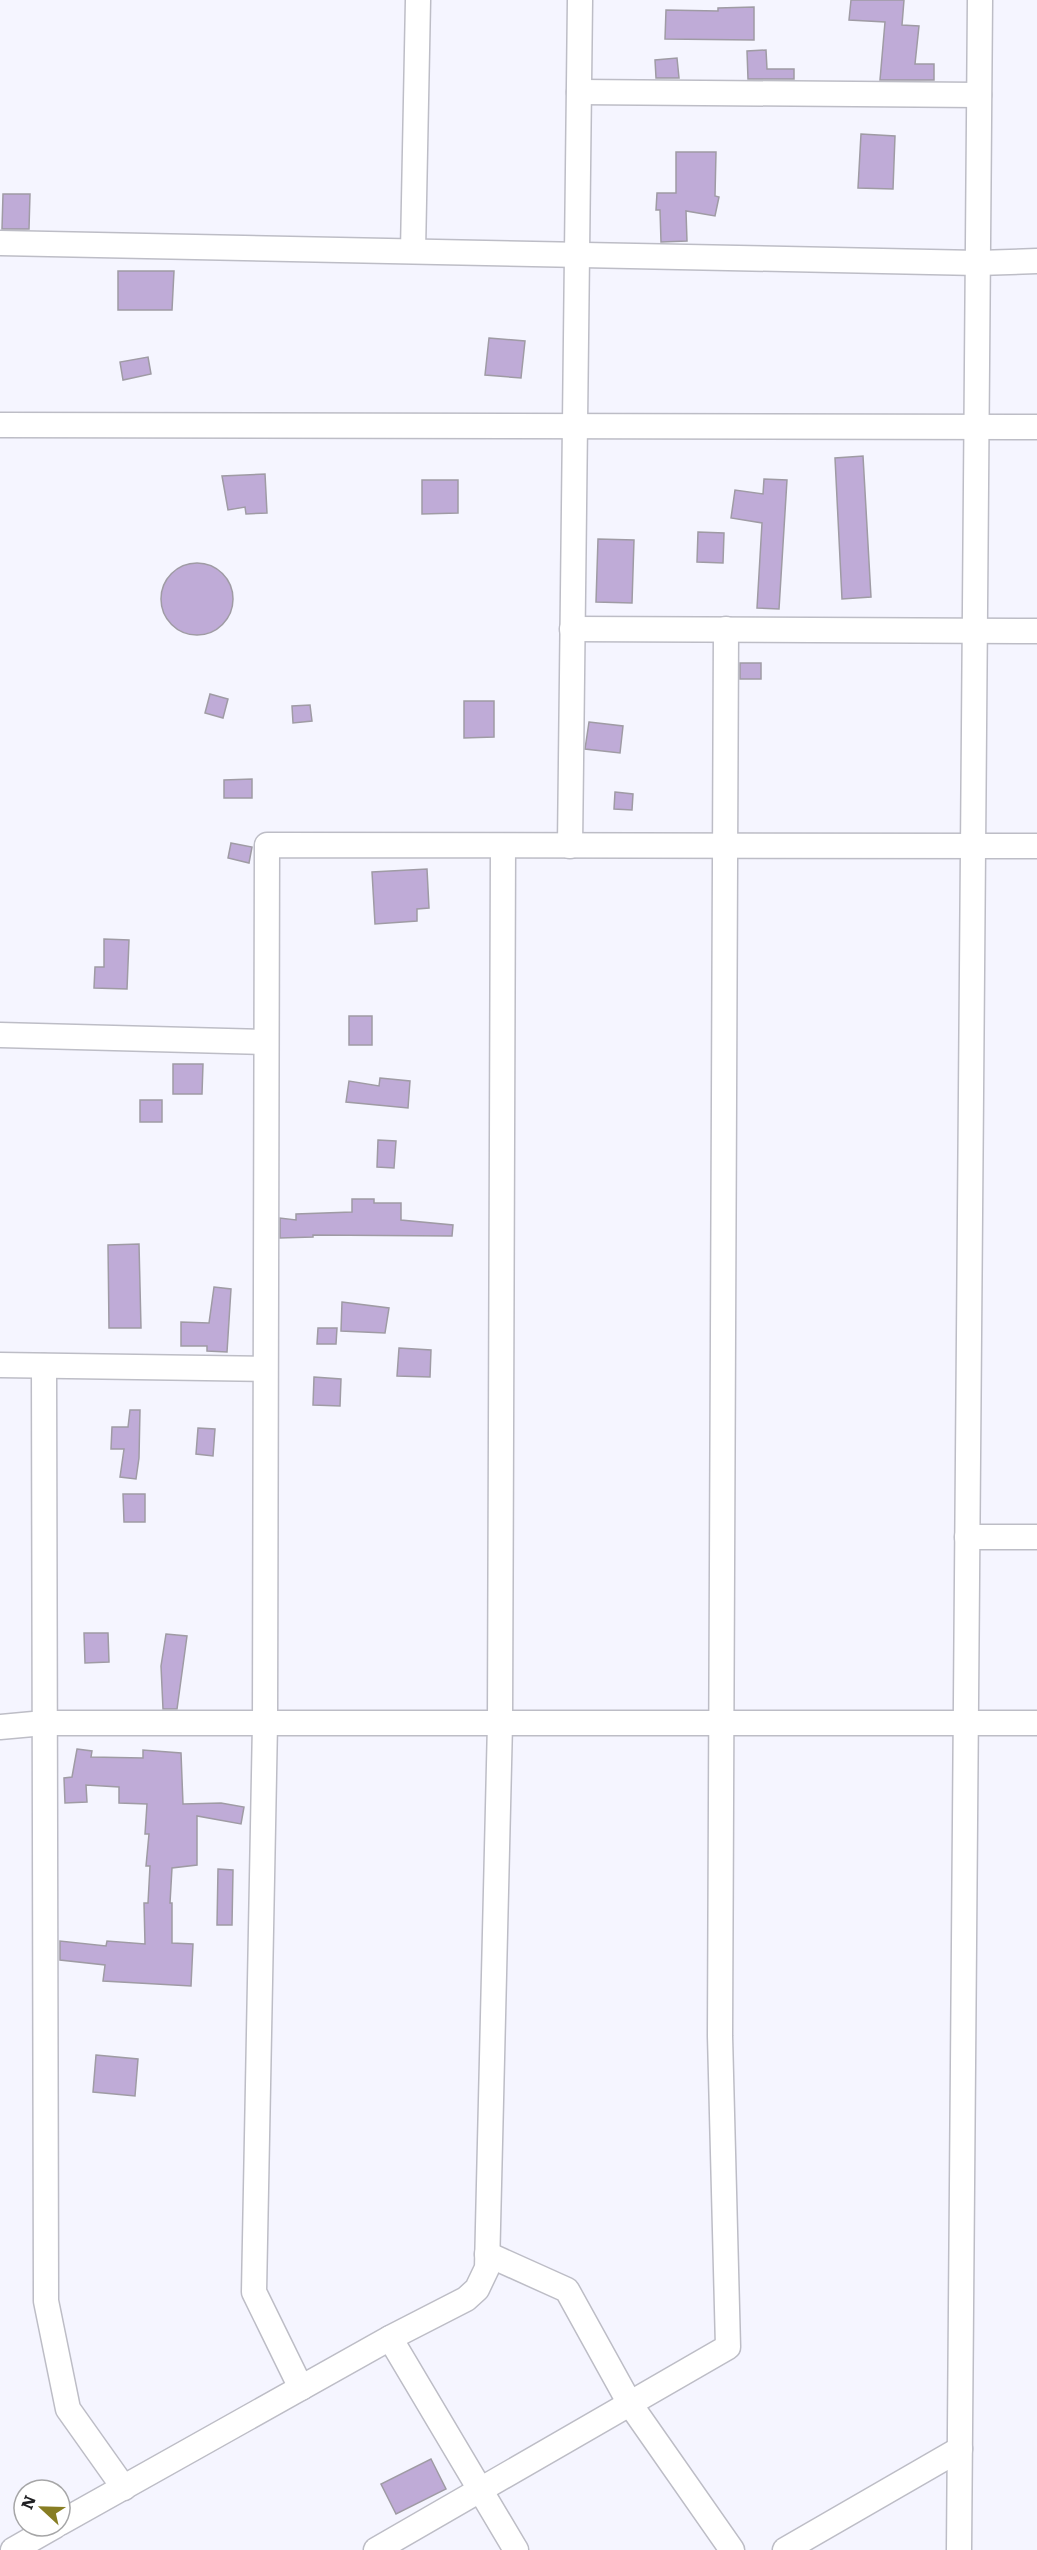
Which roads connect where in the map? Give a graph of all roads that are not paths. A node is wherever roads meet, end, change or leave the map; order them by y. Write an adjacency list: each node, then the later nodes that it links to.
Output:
1 (418, 0): 7 (street)
2 (580, 0): 4 (street)
3 (980, 0): 5 (street)
4 (579, 92): 5 (street); 8 (street)
5 (979, 95): 10 (street)
6 (0, 243): 7 (street)
7 (413, 251): 8 (street)
8 (577, 255): 10 (street); 12 (street)
9 (1037, 261): 10 (street)
10 (978, 263): 13 (street)
11 (0, 425): 12 (street)
12 (575, 426): 13 (street); 15 (street)
13 (976, 427): 14 (street); 17 (street)
14 (1037, 427)
15 (572, 628): 16 (street); 20 (street)
16 (726, 630): 17 (street); 21 (street)
17 (975, 631): 18 (street); 22 (street)
18 (1037, 631)
19 (503, 846): 20 (street); 25 (street); 33 (street)
20 (570, 846): 21 (street)
21 (723, 846): 22 (street); 34 (street)
22 (973, 846): 23 (street); 30 (street)
23 (1037, 846)
24 (0, 1035): 25 (street)
25 (266, 1042): 28 (street)
26 (0, 1365): 27 (street)
27 (44, 1366): 28 (street); 31 (street)
28 (265, 1369): 32 (street)
29 (1037, 1537): 30 (street)
30 (968, 1538): 35 (street)
31 (44, 1723): 32 (street); 37 (street); 43 (street)
32 (265, 1723): 33 (street); 40 (street)
33 (500, 1723): 34 (street); 38 (street)
34 (721, 1723): 35 (street); 41 (street)
35 (966, 1723): 36 (street); 42 (street)
36 (1037, 1723)
37 (0, 1727)
38 (487, 2254): 39 (street); 41 (street)
39 (390, 2338): 40 (street); 44 (street)
40 (301, 2388): 43 (street)
41 (630, 2404): 44 (street); 50 (street)
42 (960, 2449): 51 (street); 52 (street)
43 (124, 2488): 45 (street)
44 (480, 2490): 48 (street); 49 (street)
45 (72, 2516)
46 (34, 2538): 47 (street)
47 (13, 2550)
48 (376, 2550)
49 (516, 2550)
50 (732, 2550)
51 (785, 2550)
52 (959, 2550)

